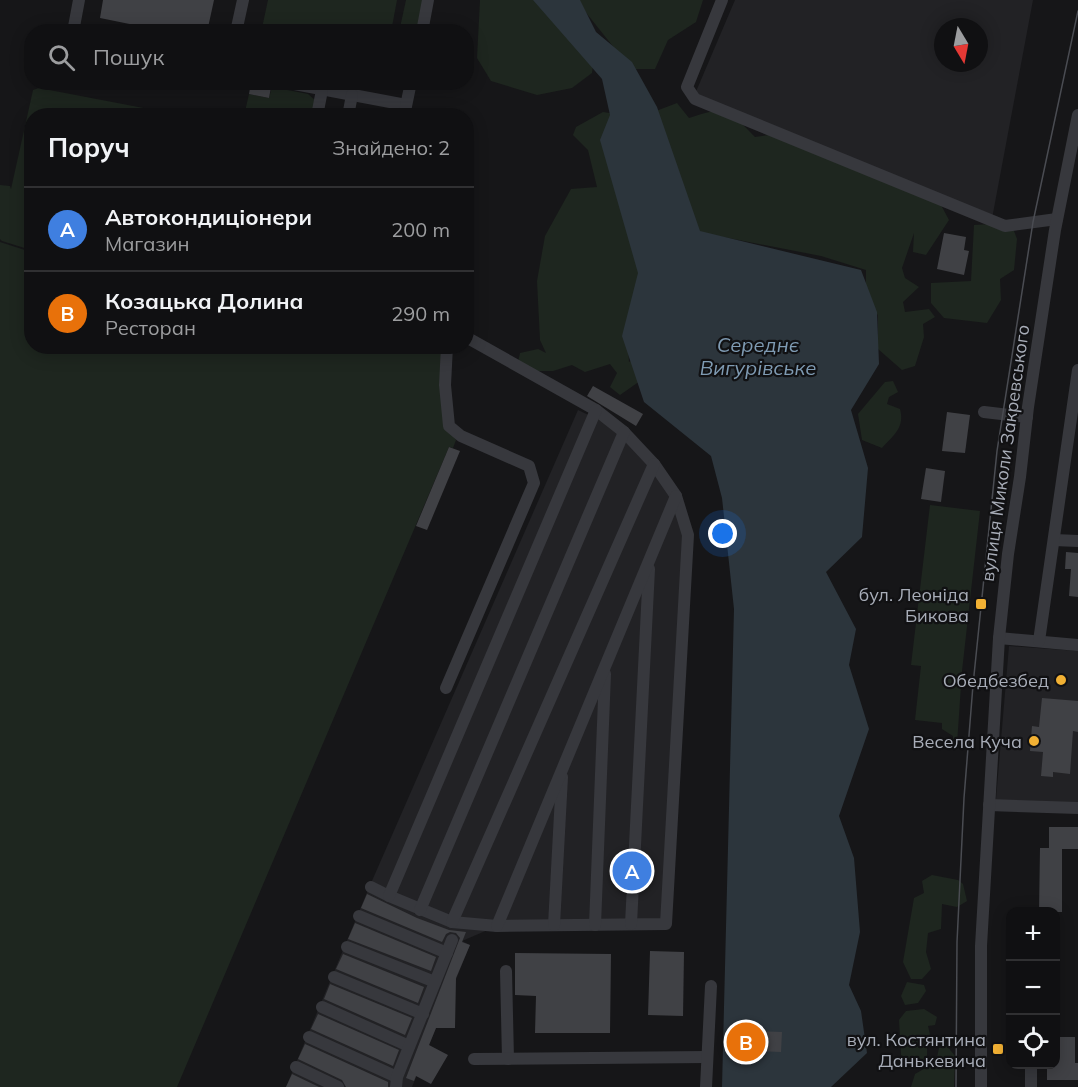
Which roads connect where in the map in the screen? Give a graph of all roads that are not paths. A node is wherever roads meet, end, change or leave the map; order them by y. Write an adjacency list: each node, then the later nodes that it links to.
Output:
1 (79, 0): 5 (street)
2 (243, 0): 6 (street)
3 (428, 0): 7 (street)
4 (722, 0): 16 (street)
5 (74, 24)
6 (238, 24)
7 (424, 24)
8 (322, 90): 10 (street); 11 (street)
9 (409, 90): 14 (street)
10 (352, 95): 12 (street); 13 (street)
11 (319, 108)
12 (350, 108)
13 (398, 108)
14 (405, 108)
15 (1078, 118): 16 (street, вулиця Миколи Закревського)
16 (1057, 219): 22 (street, вулиця Миколи Закревського)
17 (474, 342): 20 (street)
18 (447, 354): 33 (street)
19 (1078, 370): 26 (street)
20 (596, 410): 23 (street); 38 (street)
21 (984, 412): 22 (street)
22 (1027, 417): 29 (street, вулиця Миколи Закревського)
23 (624, 432): 24 (street); 39 (street)
24 (654, 464): 25 (street); 41 (street)
25 (676, 496): 28 (street); 42 (street)
26 (1054, 540): 27 (street); 30 (street)
27 (1078, 541)
28 (650, 558): 32 (street); 42 (street)
29 (999, 638): 30 (street); 35 (street, вулиця Миколи Закревського)
30 (1040, 641): 31 (street)
31 (1078, 645)
32 (606, 664): 34 (street); 44 (street)
33 (446, 688)
34 (563, 767): 43 (street); 45 (street)
35 (989, 805): 36 (street); 65 (street, вулиця Миколи Закревського)
36 (1078, 808)
37 (371, 887): 38 (street)
38 (388, 896): 39 (street)
39 (420, 910): 41 (street)
40 (359, 916): 48 (street)
41 (452, 922): 45 (street)
42 (631, 924): 44 (street)
43 (554, 925): 44 (street); 45 (street)
44 (595, 925)
45 (497, 926)
46 (452, 940): 48 (street)
47 (347, 947): 51 (street)
48 (447, 953): 51 (street)
49 (506, 971): 59 (street)
50 (334, 977): 54 (street)
51 (435, 982): 54 (street)
52 (711, 986): 57 (street)
53 (322, 1007): 56 (street)
54 (423, 1014): 56 (street)
55 (309, 1038): 62 (street)
56 (410, 1046): 62 (street)
57 (707, 1057): 59 (street); 64 (street)
58 (474, 1059): 59 (street)
59 (508, 1059)
60 (296, 1067): 63 (street)
61 (1031, 1069): 66 (street)
62 (396, 1082)
63 (338, 1087)
64 (706, 1087)
65 (981, 1087)
66 (1031, 1087)

